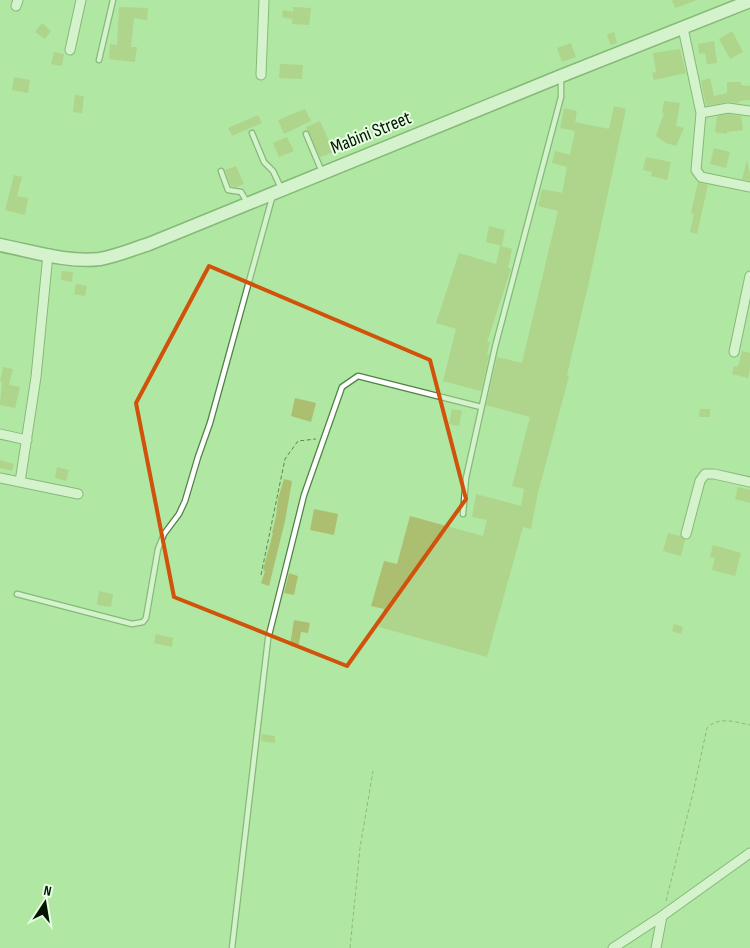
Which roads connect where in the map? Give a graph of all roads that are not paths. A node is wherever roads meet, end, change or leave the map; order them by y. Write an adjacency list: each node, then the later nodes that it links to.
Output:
1 (81, 0): 6 (street)
2 (113, 0): 7 (lane)
3 (264, 0): 8 (street)
4 (750, 1): 5 (main road, Mabini Street)
5 (683, 28): 9 (main road, Mabini Street); 11 (street)
6 (70, 50)
7 (99, 60)
8 (261, 75)
9 (561, 76): 15 (main road, Mabini Street); 23 (lane)
10 (750, 111): 11 (street)
11 (701, 113): 16 (street)
12 (252, 133): 17 (lane)
13 (306, 134): 15 (lane)
14 (221, 171): 18 (lane)
15 (323, 173): 17 (main road, Mabini Street)
16 (750, 187)
17 (277, 191): 18 (main road, Mabini Street); 32 (lane)
18 (248, 203): 20 (main road, Mabini Street)
19 (0, 245): 20 (main road, Mabini Street)
20 (48, 254): 25 (street)
21 (750, 276): 22 (street)
22 (734, 352)
23 (481, 407): 30 (lane); 35 (lane)
24 (0, 434): 25 (street)
25 (27, 440): 27 (street)
26 (0, 478): 27 (street)
27 (20, 482): 29 (street)
28 (750, 482): 31 (street)
29 (78, 494)
30 (463, 514)
31 (686, 534)
32 (17, 594)
33 (750, 853): 34 (street)
34 (662, 916): 36 (street); 37 (street)
35 (232, 948)
36 (613, 948)
37 (656, 948)

